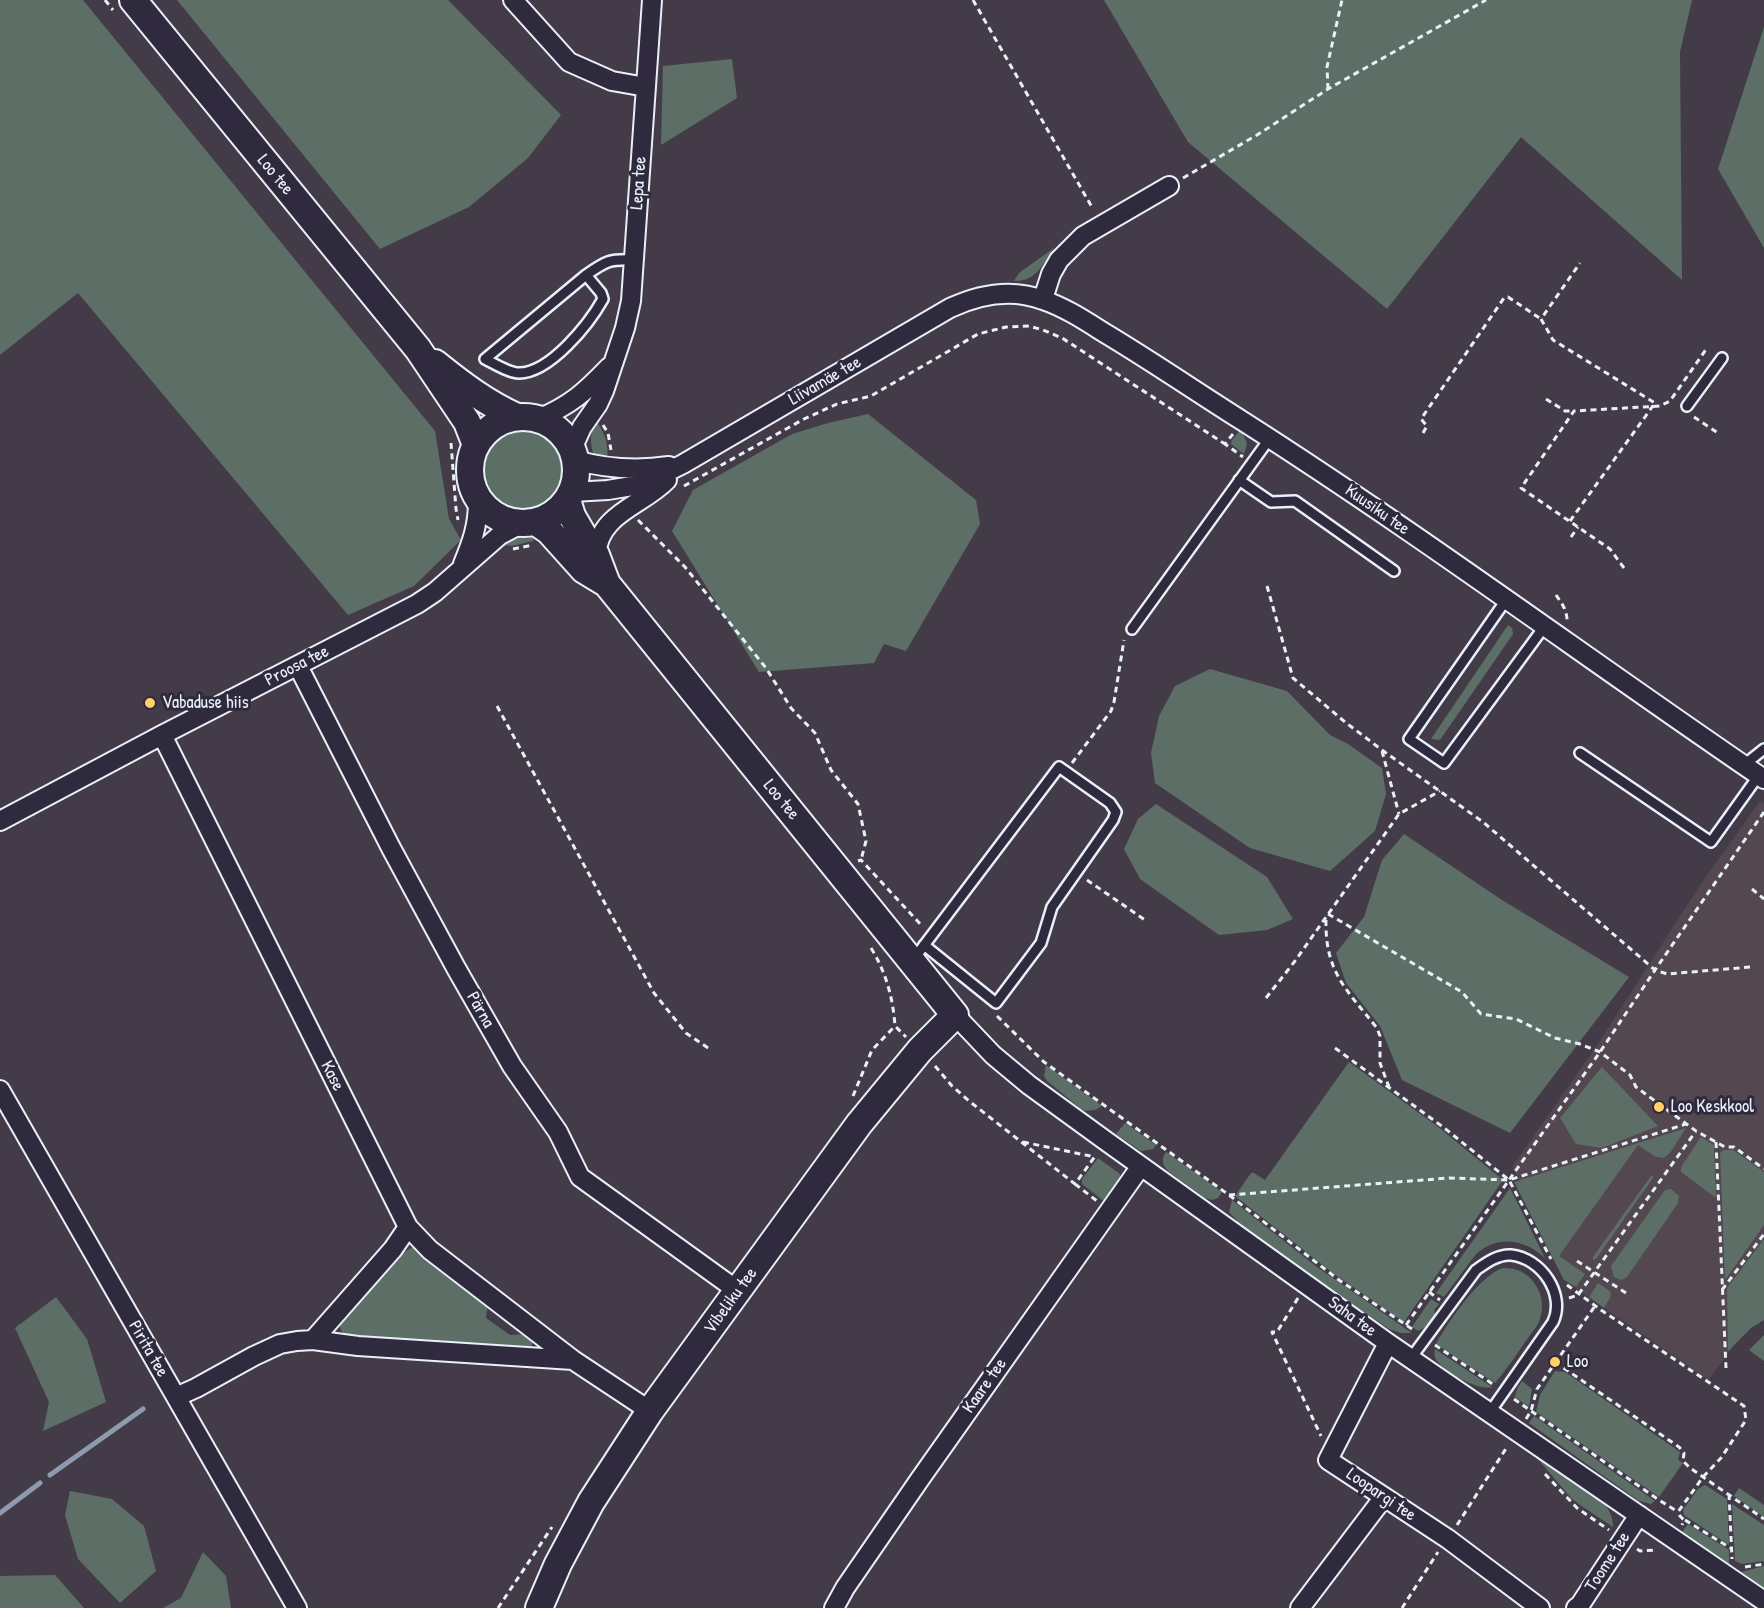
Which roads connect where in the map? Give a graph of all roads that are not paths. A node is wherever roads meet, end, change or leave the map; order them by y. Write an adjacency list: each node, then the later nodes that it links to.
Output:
1 (513, 0): 4 (street)
2 (652, 0): 4 (street, Lepa tee)
3 (126, 9): 10 (street, Loo tee)
4 (646, 87): 6 (street, Lepa tee)
5 (1169, 186): 8 (street)
6 (634, 261): 7 (lane); 12 (street, Lepa tee)
7 (586, 276): 7 (lane)
8 (1043, 299): 9 (street, Kuusiku tee); 15 (street, Kuusiku tee)
9 (968, 300): 18 (street, Liivamäe tee)
10 (418, 349): 14 (street, Loo tee); 16 (street, Loo tee)
11 (1722, 358): 13 (lane)
12 (613, 363): 14 (street, Lepa tee); 17 (street, Lepa tee)
13 (1687, 406)
14 (528, 418): 16 (street); 17 (street)
15 (1270, 438): 19 (lane); 27 (street, Kuusiku tee)
16 (463, 443): 21 (street)
17 (573, 454): 18 (street, Liivamäe tee); 20 (street)
18 (683, 464): 20 (street, Liivamäe tee); 23 (street)
19 (1239, 480): 25 (lane); 29 (lane)
20 (569, 496): 22 (street); 23 (street, Loo tee)
21 (478, 501): 22 (street); 24 (street, Proosa tee)
22 (532, 530): 24 (street, Proosa tee); 26 (street, Loo tee)
23 (596, 555): 26 (street, Loo tee)
24 (461, 569): 30 (street, Proosa tee)
25 (1394, 571)
26 (607, 584): 36 (street, Loo tee)
27 (1506, 600): 28 (street, Kuusiku tee); 28 (lane)
28 (1544, 627): 34 (street, Kuusiku tee)
29 (1132, 629)
30 (298, 666): 31 (street, Proosa tee); 41 (street, Pärna)
31 (162, 735): 35 (street, Proosa tee); 40 (street, Kase)
32 (1764, 749): 34 (lane)
33 (1580, 753): 34 (lane)
34 (1756, 773)
35 (0, 822)
36 (918, 954): 36 (lane); 37 (street, Loo tee)
37 (955, 1015): 39 (street, Saha tee); 41 (street, Vibeliku tee)
38 (0, 1090): 46 (street, Pirita tee)
39 (1141, 1166): 43 (street, Saha tee); 54 (street, Kaare tee)
40 (408, 1227): 42 (street); 45 (street, Kase)
41 (738, 1291): 47 (street, Vibeliku tee)
42 (313, 1340): 45 (street, Kase); 46 (street, Kase)
43 (1388, 1342): 44 (street, Saha tee); 49 (street, Loopargi tee)
44 (1411, 1358): 48 (street, Saha tee); 48 (lane)
45 (573, 1360): 47 (street, Kase)
46 (176, 1397): 52 (street, Pirita tee)
47 (650, 1411): 53 (street, Vibeliku tee)
48 (1490, 1412): 50 (street, Saha tee)
49 (1384, 1497): 55 (street); 56 (street, Loopargi tee)
50 (1639, 1515): 51 (street, Saha tee); 57 (street, Toome tee)
51 (1764, 1601)
52 (297, 1608)
53 (539, 1608)
54 (834, 1608)
55 (1300, 1608)
56 (1540, 1608)
57 (1576, 1608)

